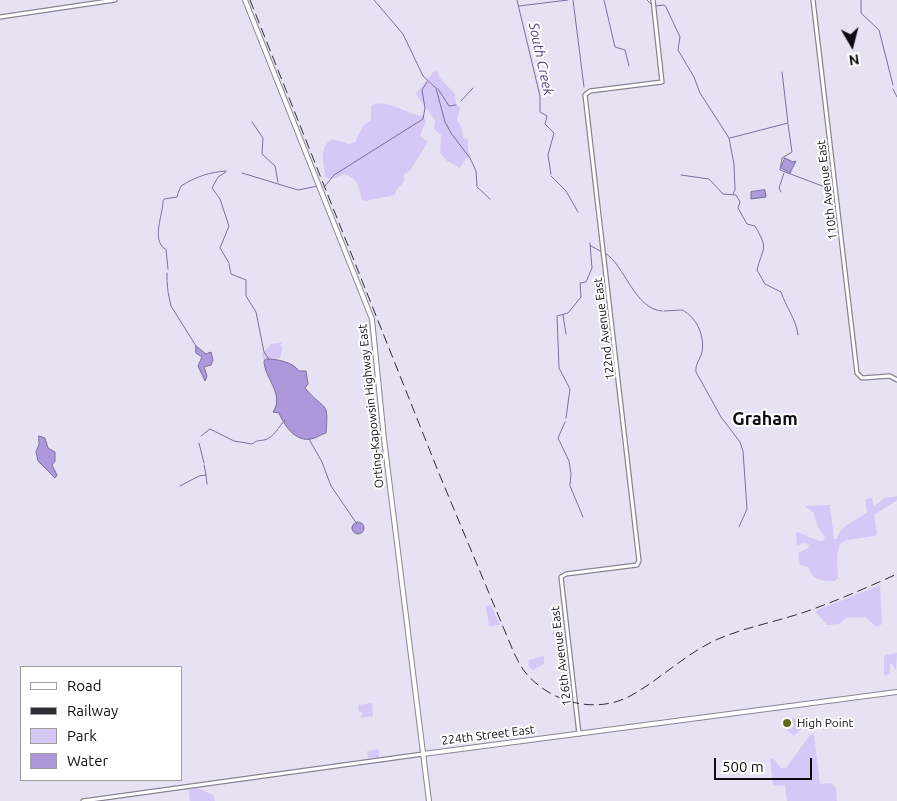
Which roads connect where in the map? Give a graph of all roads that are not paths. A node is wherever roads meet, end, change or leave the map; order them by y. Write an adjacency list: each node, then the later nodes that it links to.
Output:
1 (115, 0): 5 (street)
2 (245, 0): 10 (main road, Orting-Kapowsin Highway East)
3 (653, 0): 7 (street, 122nd Avenue East)
4 (813, 0): 6 (street, 110th Avenue East)
5 (0, 17)
6 (896, 379)
7 (561, 577): 9 (street, 126th Avenue East)
8 (897, 692): 9 (main road, 224th Street East)
9 (579, 734): 10 (main road, 224th Street East)
10 (422, 754): 11 (street, 224th Street East); 12 (main road, Orting-Kapowsin Highway East)
11 (83, 801)
12 (429, 801)

